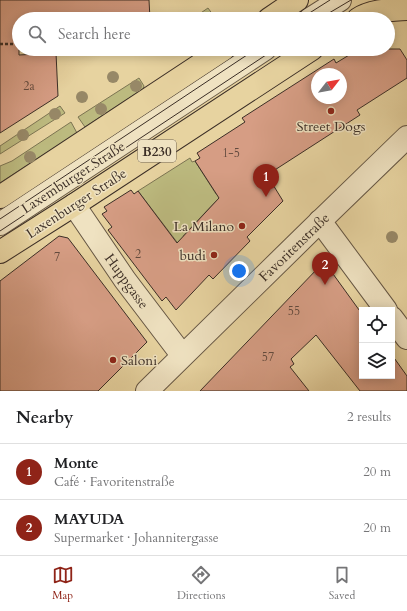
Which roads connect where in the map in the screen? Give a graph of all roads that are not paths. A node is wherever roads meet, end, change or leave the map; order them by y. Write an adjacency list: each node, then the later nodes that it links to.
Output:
1 (340, 0): 5 (street)
2 (290, 2): 4 (main road)
3 (407, 9): 6 (main road)
4 (278, 12)
5 (321, 12)
6 (378, 12)
7 (213, 56): 11 (main road)
8 (254, 56): 14 (street, Laxemburger Straße)
9 (301, 56): 12 (main road, Laxenburger Straße / B230)
10 (407, 137): 13 (street, Favoritenstraße)
11 (0, 197)
12 (74, 205): 15 (main road, Laxenburger Straße / B230); 19 (street, Huppgasse)
13 (320, 221): 16 (street); 19 (street, Favoritenstraße)
14 (0, 224)
15 (0, 252)
16 (384, 307)
17 (395, 322): 18 (street)
18 (407, 338)
19 (182, 355): 20 (street, Favoritenstraße)
20 (147, 391)

